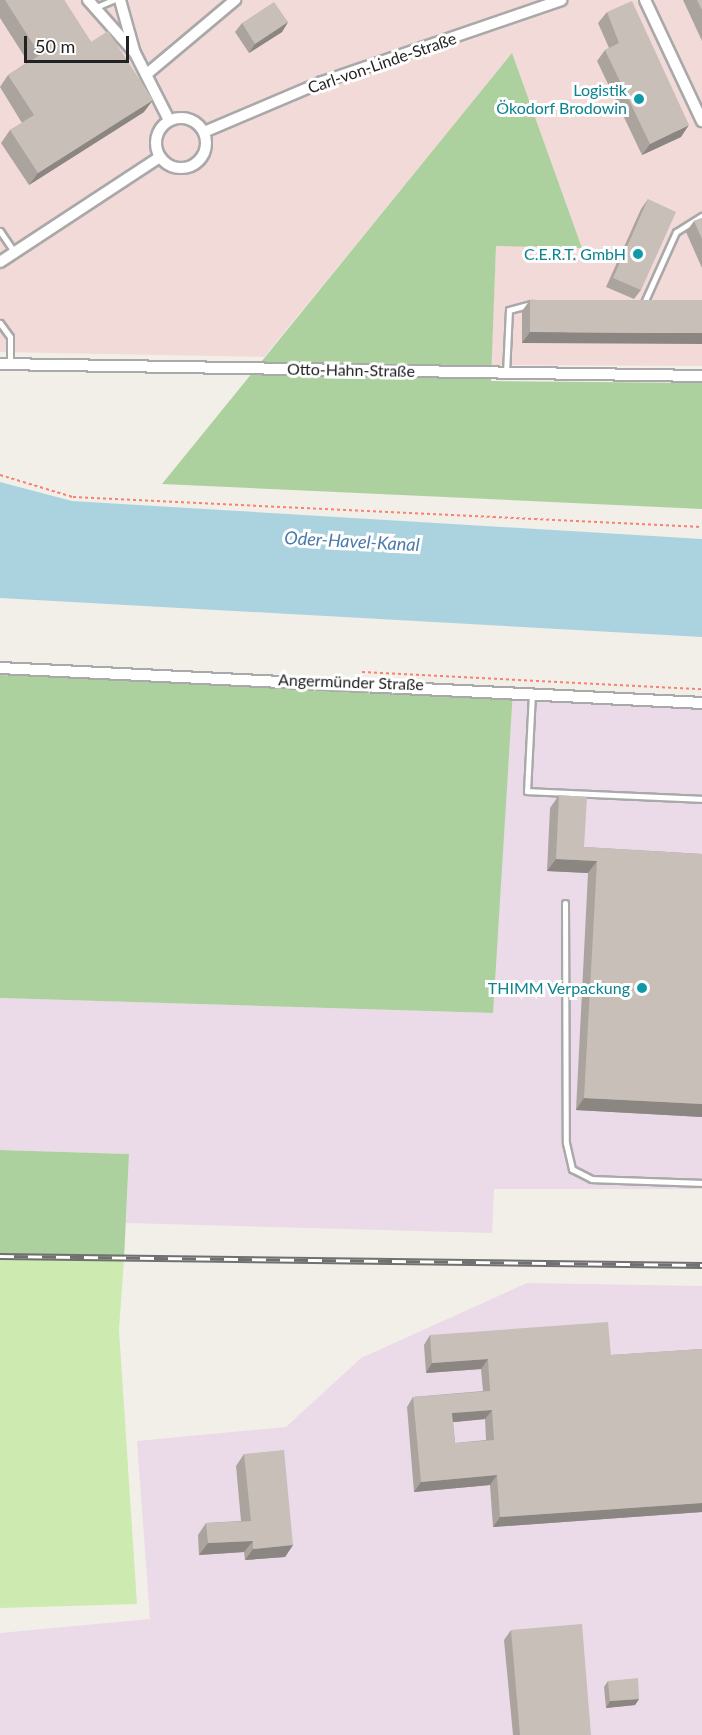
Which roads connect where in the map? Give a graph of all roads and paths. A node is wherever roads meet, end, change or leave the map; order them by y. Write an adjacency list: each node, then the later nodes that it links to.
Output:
1 (113, 0): 6 (lane)
2 (120, 0): 7 (street)
3 (235, 0): 8 (street)
4 (561, 0): 11 (street, Carl-von-Linde-Straße)
5 (645, 0): 10 (street)
6 (90, 4): 7 (street)
7 (135, 53): 8 (street)
8 (148, 73): 9 (street)
9 (169, 120): 11 (street); 12 (street)
10 (702, 121)
11 (204, 132): 12 (street)
12 (160, 157): 15 (street)
13 (702, 216): 18 (lane)
14 (0, 231): 15 (lane)
15 (14, 252): 16 (street)
16 (0, 262)
17 (539, 304): 21 (lane)
18 (632, 305)
19 (0, 323): 20 (lane)
20 (5, 364): 21 (street, Otto-Hahn-Straße)
21 (506, 373): 22 (street, Otto-Hahn-Straße)
22 (702, 376)
23 (0, 475): 24 (path)
24 (702, 527)
25 (0, 668): 26 (street, Angermünder Straße)
26 (532, 692): 27 (street, Angermünder Straße); 28 (lane)
27 (702, 702)
28 (702, 799)
29 (565, 903): 30 (lane)
30 (702, 1183)

